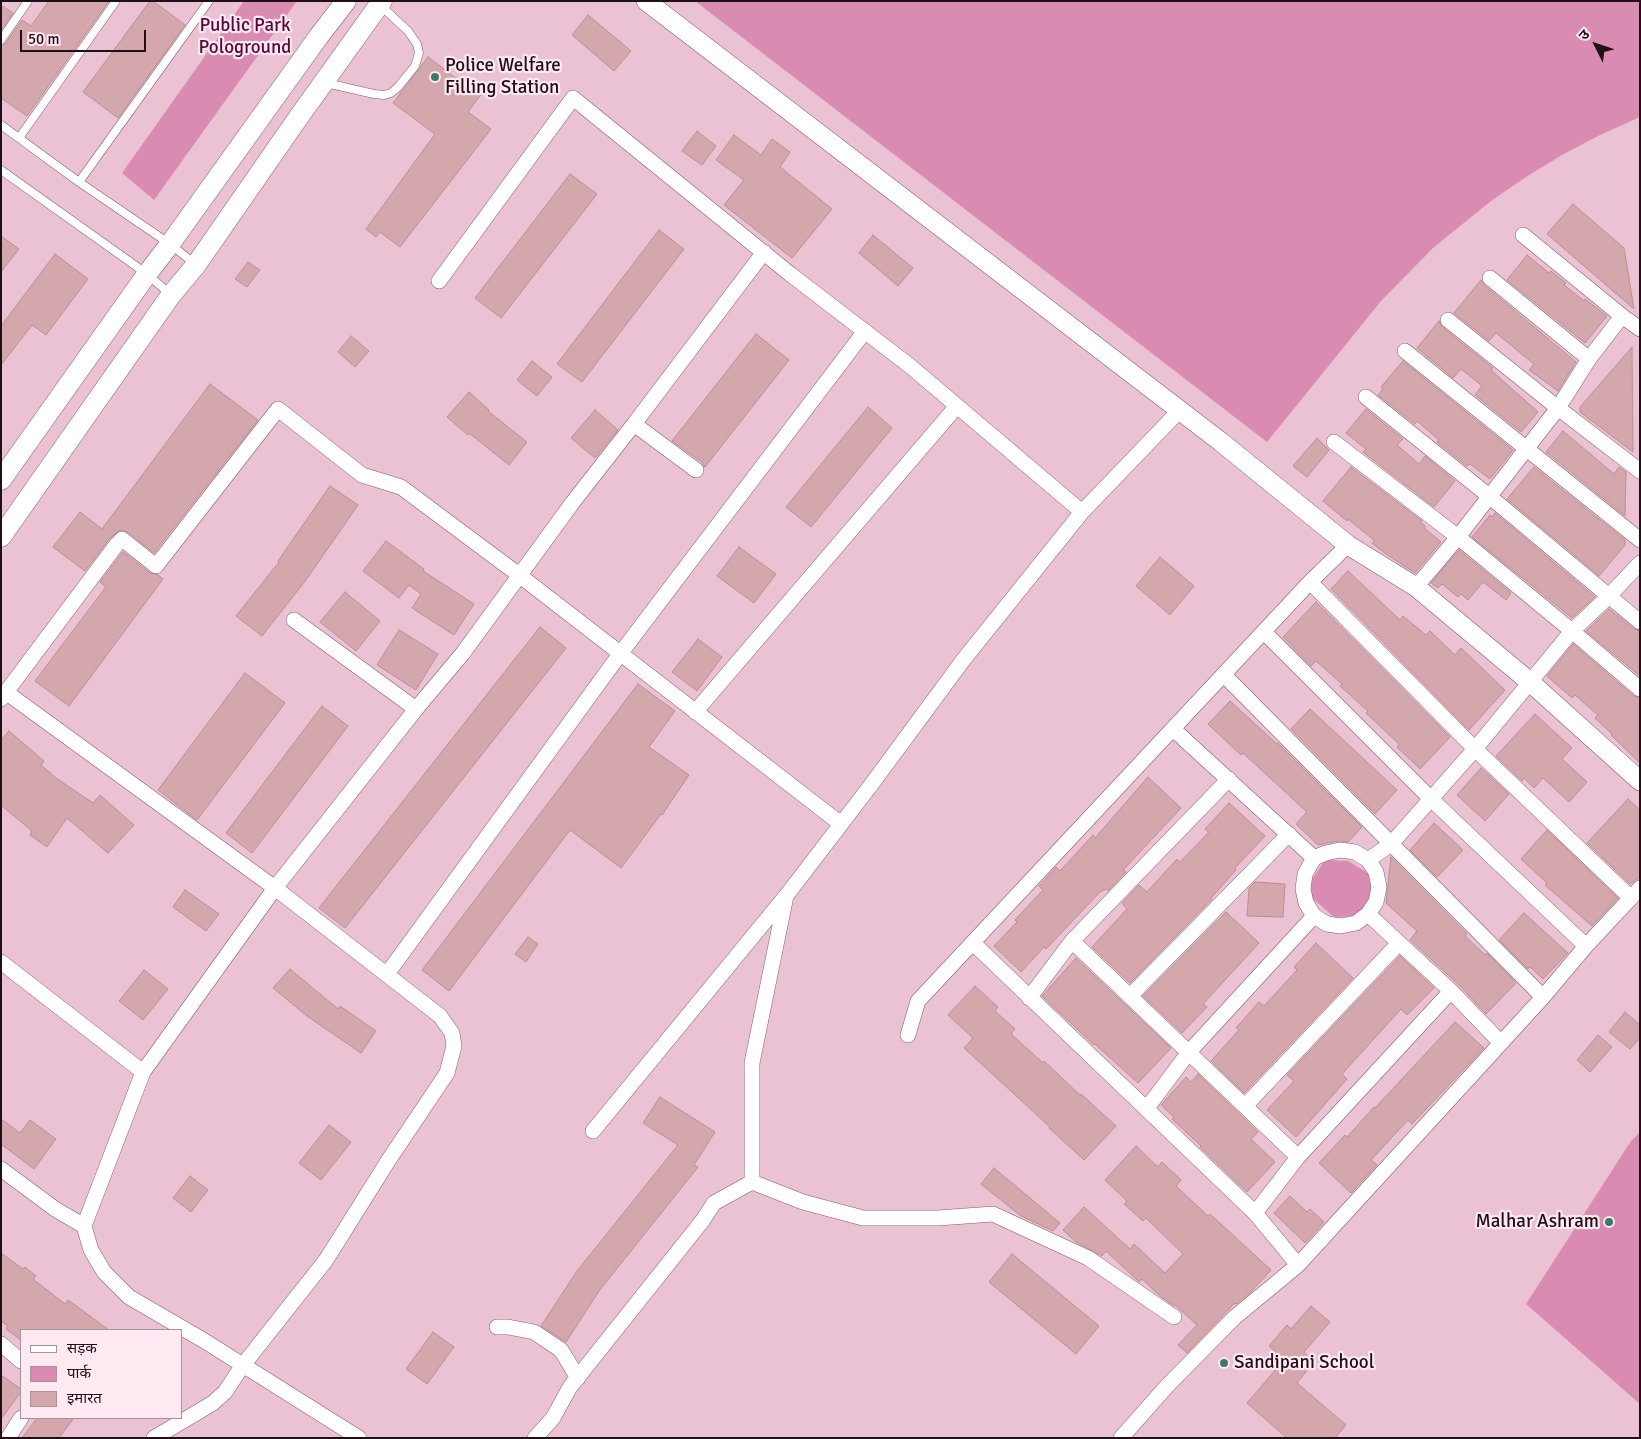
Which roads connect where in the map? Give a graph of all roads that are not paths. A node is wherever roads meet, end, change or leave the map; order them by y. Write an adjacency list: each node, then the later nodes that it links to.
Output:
1 (28, 1): 7 (lane)
2 (116, 1): 10 (lane)
3 (209, 1): 12 (lane)
4 (346, 1): 14 (main road)
5 (646, 1): 30 (street)
6 (381, 3): 8 (main road); 8 (lane)
7 (1, 40)
8 (323, 83): 16 (main road)
9 (1, 125): 10 (lane)
10 (19, 138): 12 (lane)
11 (1, 170): 17 (lane)
12 (79, 182): 14 (lane)
13 (1523, 235): 21 (street)
14 (170, 244): 16 (lane); 17 (main road)
15 (764, 252): 19 (street); 24 (street); 31 (street)
16 (196, 265): 20 (main road)
17 (147, 274): 20 (lane); 36 (main road)
18 (1490, 278): 26 (street)
19 (439, 280)
20 (170, 296): 39 (main road)
21 (1622, 316): 23 (street); 26 (street)
22 (1448, 320): 29 (street)
23 (1640, 328)
24 (865, 331): 28 (street); 52 (street)
25 (1405, 351): 33 (street)
26 (1589, 359): 29 (street)
27 (1366, 398): 37 (street)
28 (956, 406): 38 (street); 58 (street)
29 (1558, 408): 33 (street); 35 (street)
30 (1180, 410): 38 (street); 42 (street)
31 (634, 424): 34 (street); 44 (street)
32 (1334, 442): 40 (street)
33 (1526, 450): 37 (street); 41 (street)
34 (696, 470)
35 (1640, 471)
36 (1, 480)
37 (1489, 496): 40 (street); 47 (street)
38 (1082, 512): 64 (street)
39 (1, 537)
40 (1458, 537): 46 (street); 50 (street)
41 (1640, 540)
42 (1348, 545): 45 (street); 46 (street)
43 (1640, 562): 47 (street)
44 (519, 575): 52 (street); 56 (street); 57 (street)
45 (1310, 582): 51 (street); 60 (street)
46 (1416, 587): 54 (street)
47 (1608, 596): 49 (street); 50 (street)
48 (294, 620): 57 (street)
49 (1640, 622)
50 (1572, 631): 54 (street); 55 (street)
51 (1264, 632): 53 (street); 63 (street)
52 (620, 654): 58 (street); 79 (street)
53 (1224, 674): 59 (street); 66 (street)
54 (1530, 682): 60 (street); 62 (street)
55 (1640, 690)
56 (4, 696): 69 (street)
57 (416, 709): 69 (street)
58 (695, 712): 64 (street)
59 (1173, 728): 61 (street); 75 (street)
60 (1476, 749): 63 (street); 70 (street)
61 (1229, 779): 65 (street); 74 (street)
62 (1640, 781)
63 (1431, 799): 66 (street); 77 (street)
64 (841, 824): 71 (street)
65 (1289, 834): 67 (street); 81 (street)
66 (1391, 844): 68 (street); 82 (street)
67 (1314, 858): 68 (street); 73 (street)
68 (1368, 860): 72 (street)
69 (275, 888): 79 (street); 87 (street)
70 (1636, 893): 77 (street)
71 (786, 896): 90 (street); 93 (street)
72 (1368, 914): 73 (street); 76 (street)
73 (1314, 916): 86 (street)
74 (1072, 941): 81 (street); 83 (street)
75 (973, 943): 83 (street); 84 (street)
76 (1399, 943): 80 (street); 88 (street)
77 (1586, 946): 82 (street)
78 (1, 962): 87 (street)
79 (388, 974): 101 (street)
80 (1451, 991): 85 (street); 91 (street)
81 (1130, 996): 86 (street)
82 (1543, 997): 85 (street)
83 (1029, 998): 89 (street)
84 (908, 1035)
85 (1501, 1043): 96 (street)
86 (1188, 1052): 88 (street); 89 (street)
87 (143, 1072): 95 (street)
88 (1245, 1106): 91 (street)
89 (1146, 1108): 94 (street)
90 (593, 1131)
91 (1298, 1157): 94 (street)
92 (1, 1169): 95 (street)
93 (752, 1182): 97 (street); 102 (street)
94 (1255, 1213): 96 (street)
95 (84, 1226): 101 (street)
96 (1298, 1265): 108 (street)
97 (1174, 1317)
98 (497, 1327): 102 (street)
99 (1, 1344): 100 (street)
100 (20, 1360)
101 (243, 1365): 105 (street); 106 (street)
102 (578, 1378): 107 (street)
103 (20, 1419): 104 (street)
104 (8, 1438)
105 (154, 1438)
106 (359, 1438)
107 (534, 1438)
108 (1121, 1438)

